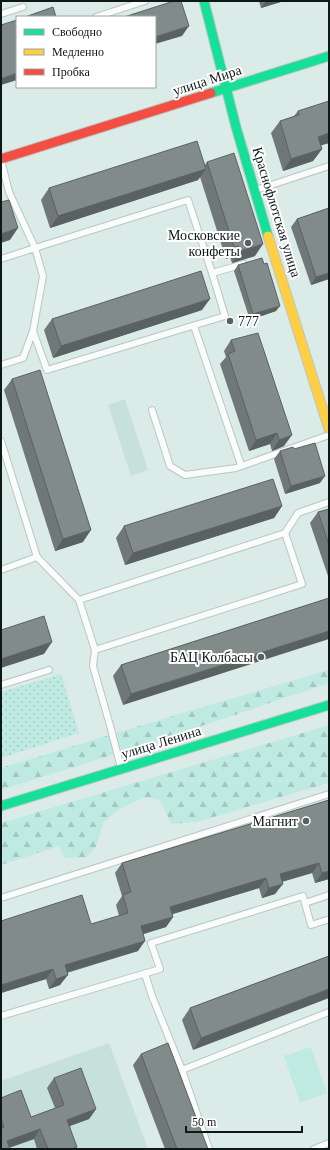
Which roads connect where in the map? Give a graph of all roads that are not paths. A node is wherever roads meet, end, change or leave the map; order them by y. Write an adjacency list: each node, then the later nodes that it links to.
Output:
1 (145, 1): 5 (lane)
2 (204, 1): 7 (main road, Краснофлотская улица)
3 (23, 7): 4 (lane)
4 (1, 14)
5 (99, 16)
6 (329, 56): 7 (main road, улица Мира)
7 (226, 88): 8 (main road, улица Мира); 10 (main road, Краснофлотская улица)
8 (1, 159): 11 (lane)
9 (329, 166): 10 (lane)
10 (255, 190): 19 (main road, Краснофлотская улица)
11 (35, 248): 12 (lane); 14 (lane); 16 (lane)
12 (1, 259)
13 (249, 263): 14 (lane)
14 (212, 273): 15 (lane)
15 (194, 326): 16 (lane); 22 (lane)
16 (33, 331): 17 (lane)
17 (1, 365)
18 (152, 410): 22 (lane)
19 (329, 430)
20 (329, 435): 22 (lane)
21 (1, 441): 25 (lane)
22 (241, 465)
23 (329, 502): 24 (lane)
24 (285, 533): 27 (lane); 28 (lane)
25 (37, 557): 26 (lane); 27 (lane)
26 (1, 570)
27 (79, 600): 28 (lane)
28 (95, 650): 32 (lane)
29 (48, 670): 30 (lane)
30 (1, 685)
31 (329, 705): 32 (main road, улица Ленина)
32 (121, 768): 34 (main road, улица Ленина)
33 (329, 794): 36 (lane)
34 (1, 806)
35 (329, 895): 37 (lane)
36 (1, 898)
37 (305, 903): 38 (lane); 40 (lane)
38 (328, 919): 39 (lane)
39 (329, 926)
40 (145, 974): 42 (lane); 43 (lane)
41 (329, 1012): 43 (lane)
42 (1, 1016)
43 (182, 1070): 45 (lane)
44 (329, 1144): 46 (lane)
45 (209, 1149)
46 (314, 1149)

